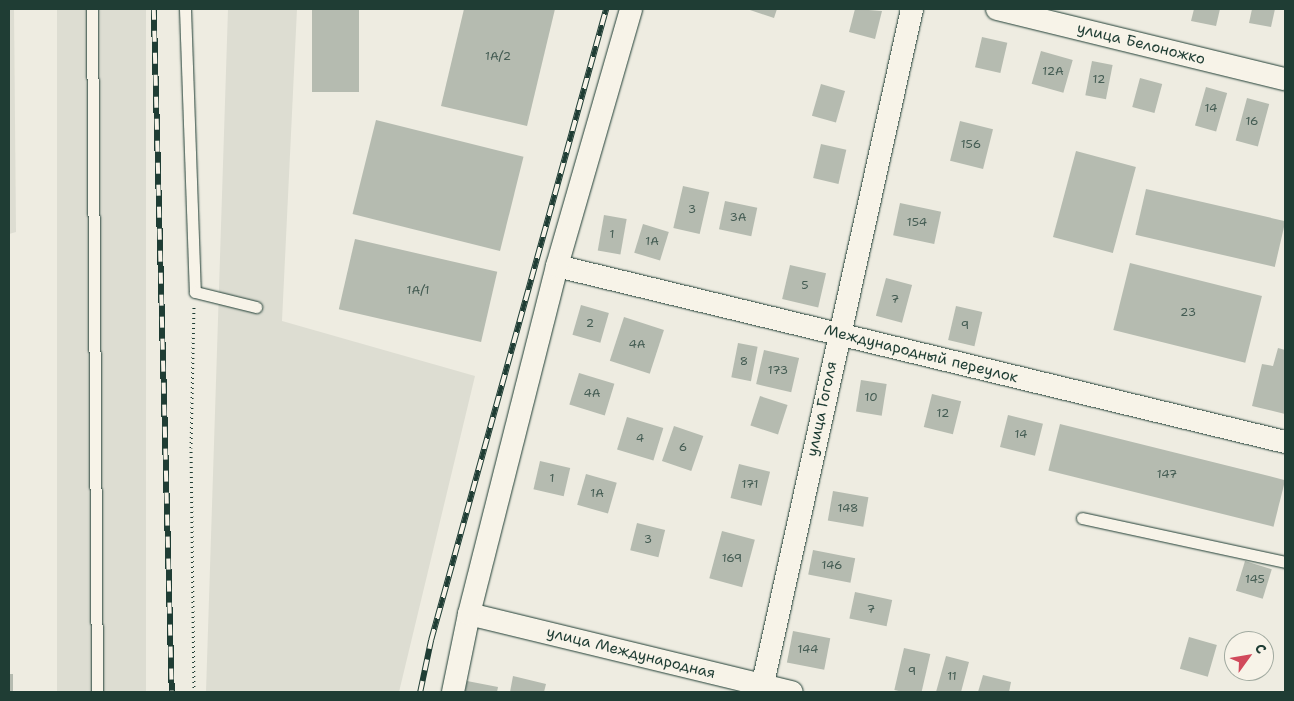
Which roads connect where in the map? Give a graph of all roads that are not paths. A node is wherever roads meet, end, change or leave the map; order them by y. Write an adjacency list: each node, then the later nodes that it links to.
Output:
1 (92, 9): 15 (lane)
2 (185, 9): 8 (lane)
3 (631, 9): 7 (street)
4 (912, 9): 9 (street, улица Гоголя)
5 (997, 9): 6 (street, улица Белоножко)
6 (1285, 79)
7 (557, 266): 9 (street, Международный переулок); 13 (street)
8 (256, 307)
9 (838, 334): 10 (street, Международный переулок); 14 (street, улица Гоголя)
10 (1285, 442)
11 (1082, 518): 12 (lane)
12 (1285, 562)
13 (469, 614): 14 (street, улица Международная); 16 (street)
14 (762, 688): 17 (street, улица Международная)
15 (97, 692)
16 (453, 692)
17 (792, 692)

